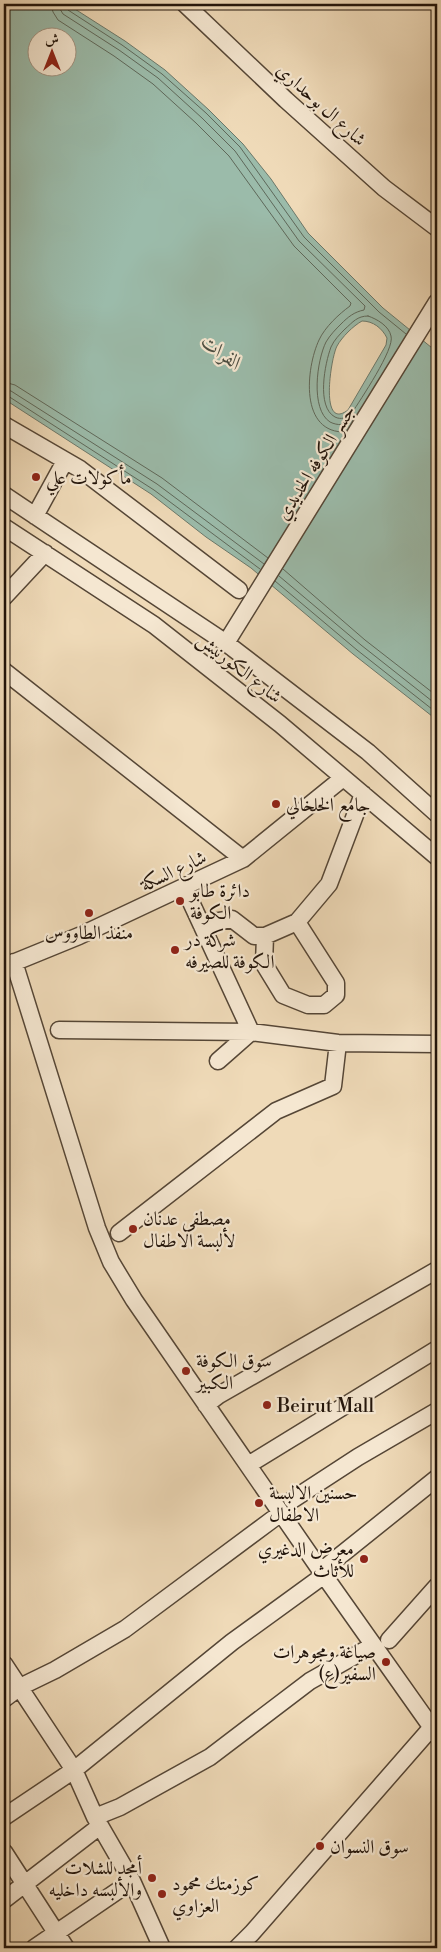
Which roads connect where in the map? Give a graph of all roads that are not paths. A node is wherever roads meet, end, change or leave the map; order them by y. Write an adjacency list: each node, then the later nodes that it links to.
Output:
1 (185, 4): 2 (street, شارع ال بوحداري)
2 (437, 228)
3 (436, 303): 12 (street, جسر الکوفه الحديدي)
4 (4, 425): 5 (street)
5 (65, 461): 7 (street); 10 (street)
6 (4, 495): 7 (street, شارع الكورنيش)
7 (35, 516): 12 (street, شارع الكورنيش)
8 (4, 528): 9 (street, شارع الكورنيش)
9 (45, 553): 11 (street); 14 (street, شارع الكورنيش)
10 (240, 590)
11 (4, 597)
12 (226, 643): 16 (street, شارع الكورنيش)
13 (4, 671): 18 (street)
14 (343, 778): 15 (street, شارع الكورنيش); 18 (street, شارع السكة)
15 (363, 794): 17 (street, شارع الكورنيش); 20 (street)
16 (437, 814)
17 (435, 853)
18 (243, 859): 19 (street, شارع السكة)
19 (184, 887): 21 (street); 23 (street, شارع السكة)
20 (297, 922): 22 (street); 22 (street)
21 (201, 924): 22 (street); 25 (street)
22 (265, 936)
23 (9, 966): 32 (street)
24 (59, 1030): 25 (street)
25 (250, 1032): 26 (street); 28 (street)
26 (338, 1043): 27 (street); 29 (street)
27 (437, 1044)
28 (218, 1061)
29 (118, 1233)
30 (437, 1270): 32 (street)
31 (437, 1349): 34 (street)
32 (206, 1405): 34 (street)
33 (437, 1411): 36 (street)
34 (248, 1465): 38 (street)
35 (437, 1478): 38 (street)
36 (292, 1500)
37 (273, 1519): 43 (street)
38 (318, 1576): 45 (street); 46 (street)
39 (437, 1586): 40 (street)
40 (389, 1640)
41 (365, 1650): 48 (street)
42 (4, 1664): 43 (street)
43 (20, 1687): 44 (street); 46 (street)
44 (4, 1699)
45 (434, 1731): 57 (street)
46 (74, 1770): 47 (street); 48 (street)
47 (4, 1817)
48 (97, 1821): 50 (street); 51 (street)
49 (4, 1852): 51 (street)
50 (132, 1881): 53 (street); 56 (street)
51 (24, 1884): 52 (street); 53 (street)
52 (4, 1900)
53 (56, 1932): 54 (street); 55 (street)
54 (34, 1948)
55 (66, 1948)
56 (162, 1948)
57 (237, 1948)

